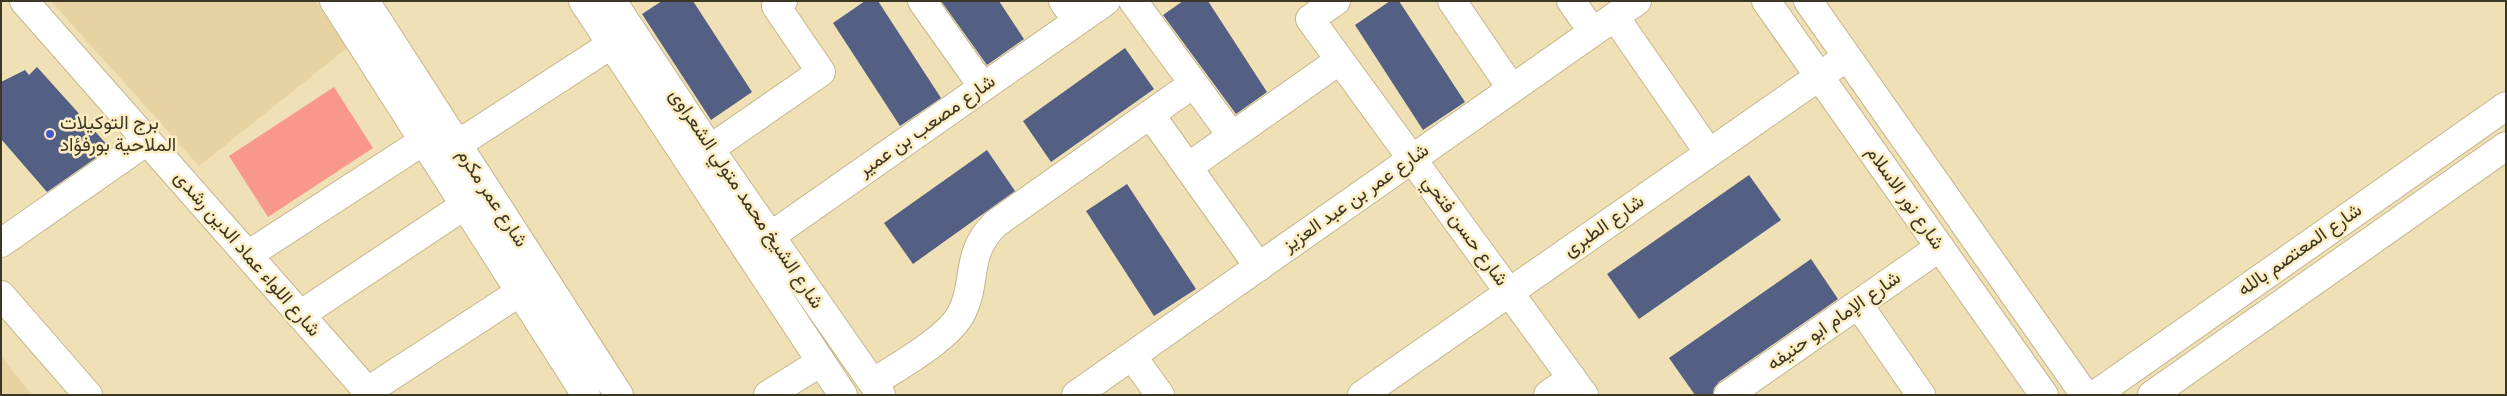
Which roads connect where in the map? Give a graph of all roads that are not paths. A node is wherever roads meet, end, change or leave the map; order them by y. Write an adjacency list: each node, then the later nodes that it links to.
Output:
1 (24, 1): 29 (street, شارع اللواء عماد الدين رشدى)
2 (334, 1): 30 (street, شارع عمر مكرم)
3 (365, 1): 28 (street, شارع عمر مكرم)
4 (583, 1): 18 (street, شارع الشيخ محمد متولي الشعراوى)
5 (612, 1): 32 (street, شارع الشيخ محمد متولي الشعراوى)
6 (783, 1): 32 (street)
7 (922, 1): 23 (street)
8 (1106, 1): 16 (street, شارع مصعب بن عمير)
9 (1133, 1): 22 (street)
10 (1336, 1): 20 (street, شارع حسن فتحي)
11 (1452, 1): 24 (street)
12 (1571, 1): 17 (street)
13 (1637, 1): 17 (street, شارع عمر بن عبد العزيز)
14 (1766, 1): 21 (street, شارع نور الاسلام)
15 (1808, 1): 19 (street, شارع نور الاسلام)
16 (1070, 11): 23 (street, شارع مصعب بن عمير)
17 (1604, 24): 24 (street, شارع عمر بن عبد العزيز); 33 (street)
18 (612, 44): 28 (street); 38 (street, شارع الشيخ محمد متولي الشعراوى)
19 (1846, 57): 21 (street, شارع الطبرى); 64 (street, شارع نور الاسلام)
20 (1340, 60): 27 (street); 34 (street, شارع حسن فتحي)
21 (1819, 76): 33 (street, شارع الطبرى); 39 (street, شارع نور الاسلام)
22 (1193, 84): 26 (street); 27 (street)
23 (983, 87): 38 (street, شارع مصعب بن عمير)
24 (1512, 88): 34 (street, شارع عمر بن عبد العزيز)
25 (2506, 106): 65 (street, شارع المعتصم بالله)
26 (1150, 114): 35 (street); 50 (street)
27 (1232, 136): 35 (street)
28 (455, 140): 30 (street); 55 (street, شارع عمر مكرم)
29 (147, 141): 37 (street); 40 (street, شارع اللواء عماد الدين رشدى)
30 (426, 144): 36 (street, شارع عمر مكرم); 40 (street)
31 (2506, 146): 66 (street, شارع المعتصم بالله)
32 (710, 149): 38 (street, شارع الشيخ محمد متولي الشعراوى)
33 (1709, 152): 43 (street, شارع الطبرى)
34 (1412, 159): 41 (street, شارع عمر بن عبد العزيز); 43 (street, شارع حسن فتحي)
35 (1188, 167): 41 (street)
36 (464, 205): 42 (street, شارع عمر مكرم); 46 (street)
37 (1, 243)
38 (759, 244): 48 (street, شارع الشيخ محمد متولي الشعراوى); 50 (street, شارع الشيخ محمد متولي الشعراوى)
39 (1940, 247): 45 (street, شارع الإمام ابو حنيفه); 63 (street, شارع نور الاسلام)
40 (248, 255): 46 (street, شارع اللواء عماد الدين رشدى)
41 (1259, 267): 47 (street, شارع عمر بن عبد العزيز)
42 (520, 292): 51 (street); 54 (street, شارع عمر مكرم)
43 (1509, 292): 49 (street, شارع حسن فتحي); 60 (street, شارع الطبرى)
44 (1, 295): 53 (street)
45 (1858, 304): 52 (street); 62 (street, شارع الإمام ابو حنيفه)
46 (300, 315): 51 (street, شارع اللواء عماد الدين رشدى)
47 (1132, 356): 58 (street, شارع عمر بن عبد العزيز); 59 (street)
48 (821, 362): 56 (street); 57 (street, شارع الشيخ محمد متولي الشعراوى)
49 (1578, 387): 61 (street)
50 (877, 389)
51 (370, 393)
52 (1917, 394)
53 (88, 395)
54 (586, 395)
55 (619, 395)
56 (768, 395)
57 (843, 395)
58 (1076, 395)
59 (1160, 395)
60 (1362, 395)
61 (1548, 395)
62 (1728, 395)
63 (2044, 395)
64 (2084, 395)
65 (2095, 395)
66 (2152, 395)

